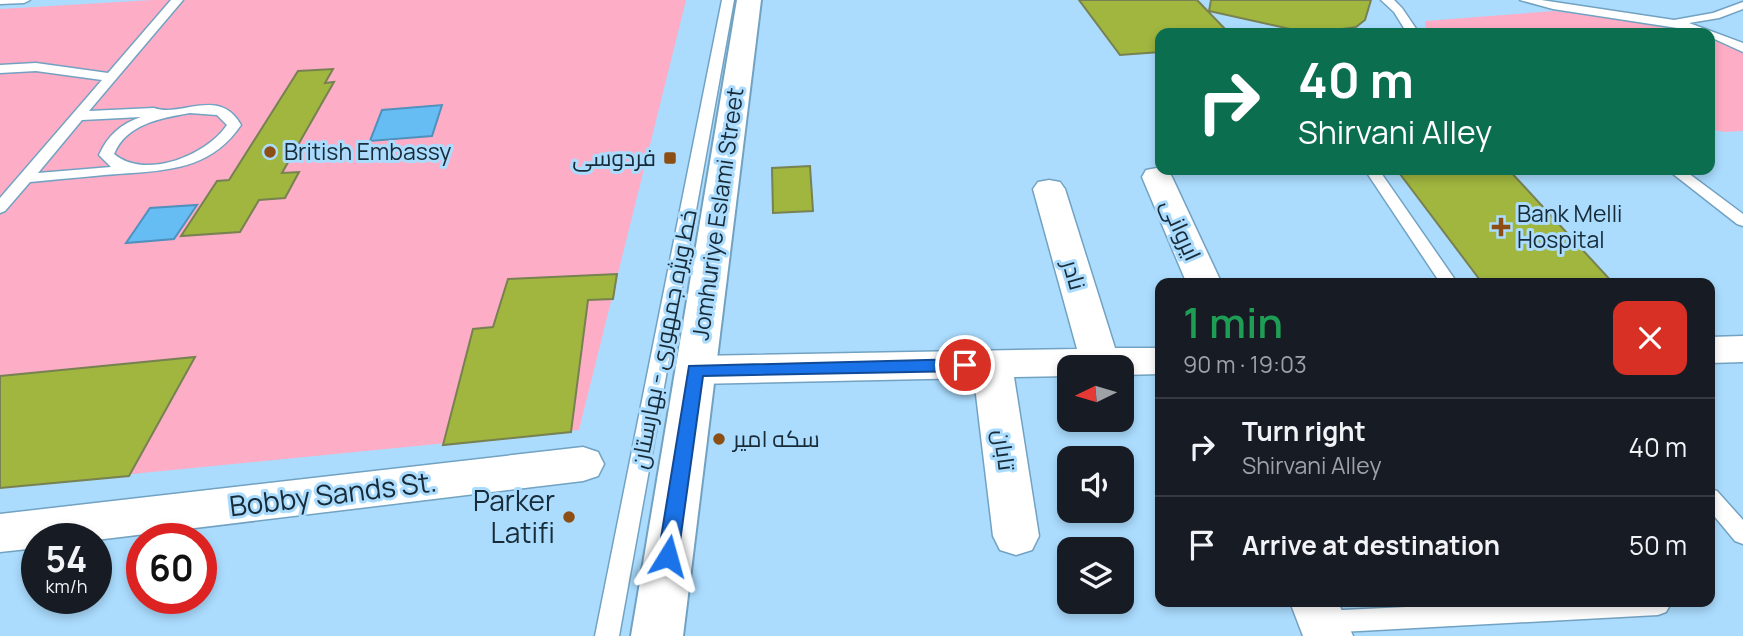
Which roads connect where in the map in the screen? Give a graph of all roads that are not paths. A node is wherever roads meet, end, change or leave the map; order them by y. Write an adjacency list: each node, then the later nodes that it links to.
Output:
1 (24, 0): 7 (lane)
2 (177, 0): 16 (lane)
3 (728, 0): 45 (lane, خط ویژه جمهوری - بهارستان)
4 (749, 0): 37 (main road, Jomhuriye Eslami Street)
5 (1387, 0): 11 (lane)
6 (1526, 0): 10 (lane)
7 (0, 1)
8 (1743, 5): 9 (lane)
9 (1721, 15): 10 (lane); 14 (lane)
10 (1672, 22): 12 (lane)
11 (1410, 28)
12 (1689, 28)
13 (1715, 37): 14 (lane)
14 (1737, 45)
15 (0, 69): 16 (lane)
16 (109, 78): 18 (lane)
17 (190, 109): 18 (lane); 19 (lane); 19 (lane)
18 (77, 116): 23 (lane)
19 (141, 169): 23 (lane)
20 (1375, 175): 29 (lane)
21 (1682, 175): 27 (lane)
22 (1157, 177): 28 (street, ایروانی)
23 (24, 181): 25 (lane); 26 (lane)
24 (1049, 189): 32 (street, نادر)
25 (0, 195)
26 (0, 208)
27 (1743, 221)
28 (1202, 278)
29 (1446, 278)
30 (1743, 349): 31 (street)
31 (1715, 350)
32 (1098, 355)
33 (1134, 361): 34 (street)
34 (1155, 361)
35 (1057, 363): 36 (street)
36 (992, 364): 37 (street); 42 (street, تابان)
37 (695, 370): 46 (main road, Jomhuriye Eslami Street)
38 (583, 464): 40 (street, Bobby Sands St.)
39 (1715, 503): 41 (lane)
40 (0, 533)
41 (1743, 535)
42 (1016, 536)
43 (1613, 607): 44 (lane)
44 (1321, 620)
45 (607, 636)
46 (657, 636)

